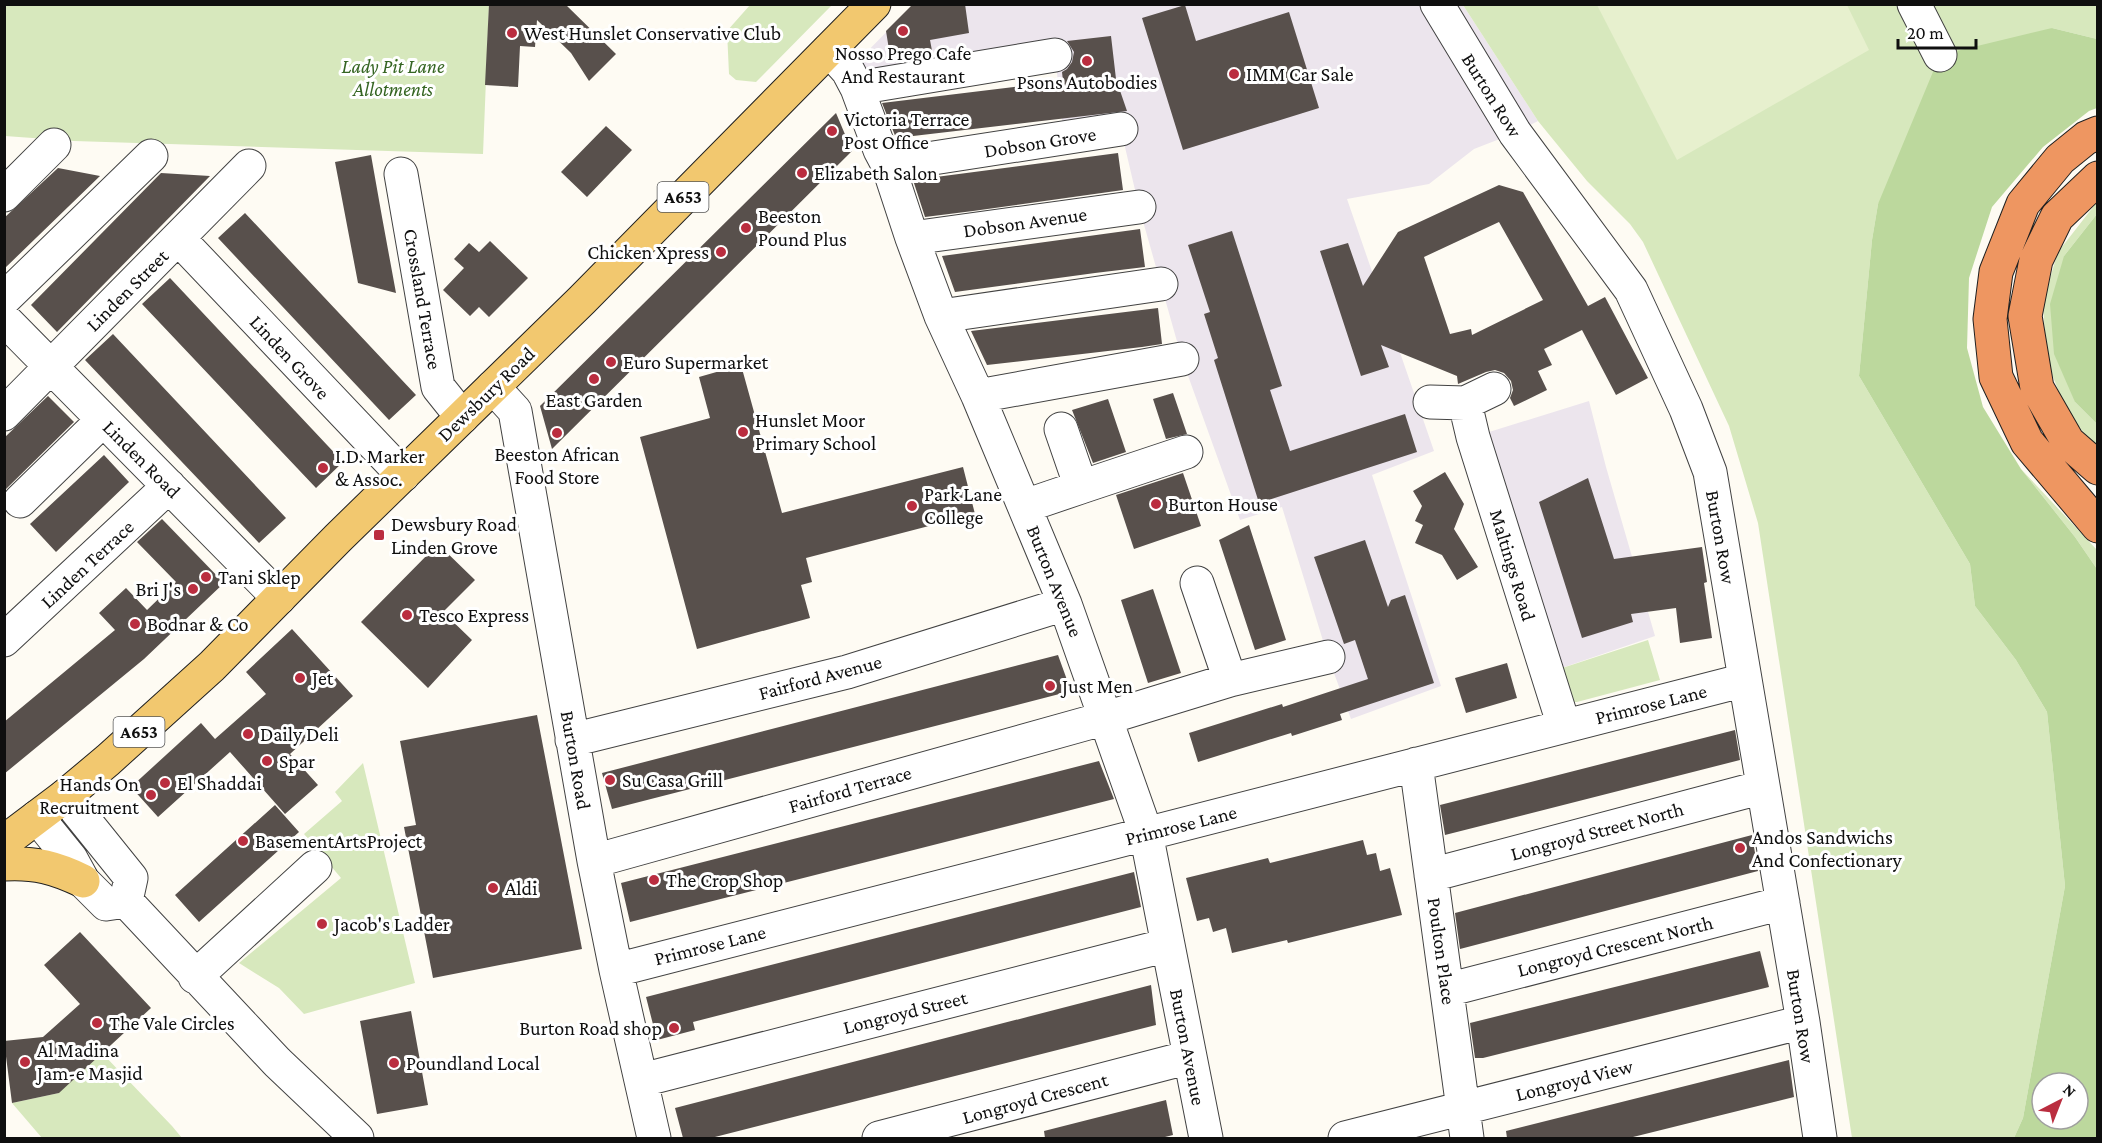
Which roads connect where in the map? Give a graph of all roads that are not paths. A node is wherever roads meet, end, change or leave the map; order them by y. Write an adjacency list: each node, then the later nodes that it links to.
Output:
1 (874, 4): 4 (main road, Dewsbury Road / A653)
2 (1437, 4): 47 (street, Burton Row)
3 (1914, 4): 6 (street)
4 (829, 50): 7 (street, Burton Avenue); 26 (main road, Dewsbury Road / A653)
5 (1055, 55): 7 (street)
6 (1940, 55)
7 (857, 88): 12 (street, Burton Avenue)
8 (1121, 129): 12 (street, Dobson Grove)
9 (2097, 133): 40 (highway)
10 (54, 145): 16 (street)
11 (151, 156): 21 (street)
12 (888, 165): 19 (street, Burton Avenue)
13 (249, 166): 18 (street, Linden Street)
14 (400, 174): 30 (street, Crossland Terrace)
15 (2097, 178): 34 (highway)
16 (4, 195)
17 (1139, 207): 19 (street, Dobson Avenue)
18 (178, 238): 25 (street, Linden Street); 35 (street, Linden Grove)
19 (912, 238): 22 (street, Burton Avenue)
20 (1161, 284): 22 (street)
21 (4, 299)
22 (941, 316): 27 (street, Burton Avenue)
23 (4, 319): 25 (street, Linden Road)
24 (1182, 360): 27 (street)
25 (51, 367): 29 (street, Linden Street); 31 (street, Linden Road)
26 (493, 387): 30 (main road, Dewsbury Road / A653); 50 (street, Burton Road)
27 (978, 396): 39 (street, Burton Avenue)
28 (1430, 402): 49 (street, Maltings Road)
29 (4, 414)
30 (462, 417): 35 (main road, Dewsbury Road / A653)
31 (103, 420): 36 (street, Linden Road); 38 (street)
32 (1061, 429): 37 (street)
33 (1186, 452): 37 (street)
34 (2097, 468)
35 (403, 475): 42 (main road, Dewsbury Road / A653)
36 (169, 486): 42 (street, Linden Road); 44 (street, Linden Terrace)
37 (1081, 487): 39 (street)
38 (20, 501)
39 (1025, 506): 43 (street, Burton Avenue)
40 (2097, 526)
41 (1197, 583): 46 (street)
42 (279, 598): 53 (main road, Dewsbury Road / A653)
43 (1065, 603): 48 (street, Burton Avenue); 50 (street, Fairford Avenue)
44 (4, 640)
45 (1328, 657): 46 (street, Fairford Terrace)
46 (1230, 680): 48 (street, Fairford Terrace)
47 (1745, 680): 49 (street, Primrose Lane); 52 (street, Burton Row)
48 (1106, 718): 55 (street, Burton Avenue); 57 (street, Fairford Terrace)
49 (1564, 726): 51 (street, Primrose Lane)
50 (572, 740): 57 (street, Burton Road)
51 (1416, 764): 55 (street, Primrose Lane); 60 (street, Poulton Place)
52 (1763, 787): 60 (street, Longroyd Street North); 63 (street, Burton Row)
53 (65, 796): 54 (main road, Dewsbury Road / A653); 62 (street)
54 (37, 817): 56 (main road, Dewsbury Road / A653); 61 (street)
55 (1146, 833): 64 (street, Burton Avenue); 65 (street, Primrose Lane)
56 (4, 842)
57 (594, 861): 65 (street, Burton Road)
58 (4, 864): 61 (main road)
59 (315, 867): 66 (street)
60 (1431, 875): 67 (street, Poulton Place)
61 (83, 881): 62 (street)
62 (126, 901): 66 (street)
63 (1783, 903): 67 (street, Longroyd Crescent North); 68 (street, Burton Row)
64 (1168, 945): 69 (street, Burton Avenue); 70 (street, Longroyd Street)
65 (616, 969): 70 (street, Burton Road)
66 (195, 976): 72 (street)
67 (1447, 990): 71 (street, Poulton Place)
68 (1803, 1022): 71 (street, Longroyd View); 77 (street, Burton Row)
69 (1190, 1057): 74 (street, Longroyd Crescent); 75 (street, Burton Avenue)
70 (642, 1080): 73 (street, Burton Road)
71 (1465, 1124): 76 (street, Longroyd View)
72 (357, 1138)
73 (654, 1138)
74 (879, 1138)
75 (1206, 1138)
76 (1345, 1138)
77 (1817, 1138)

